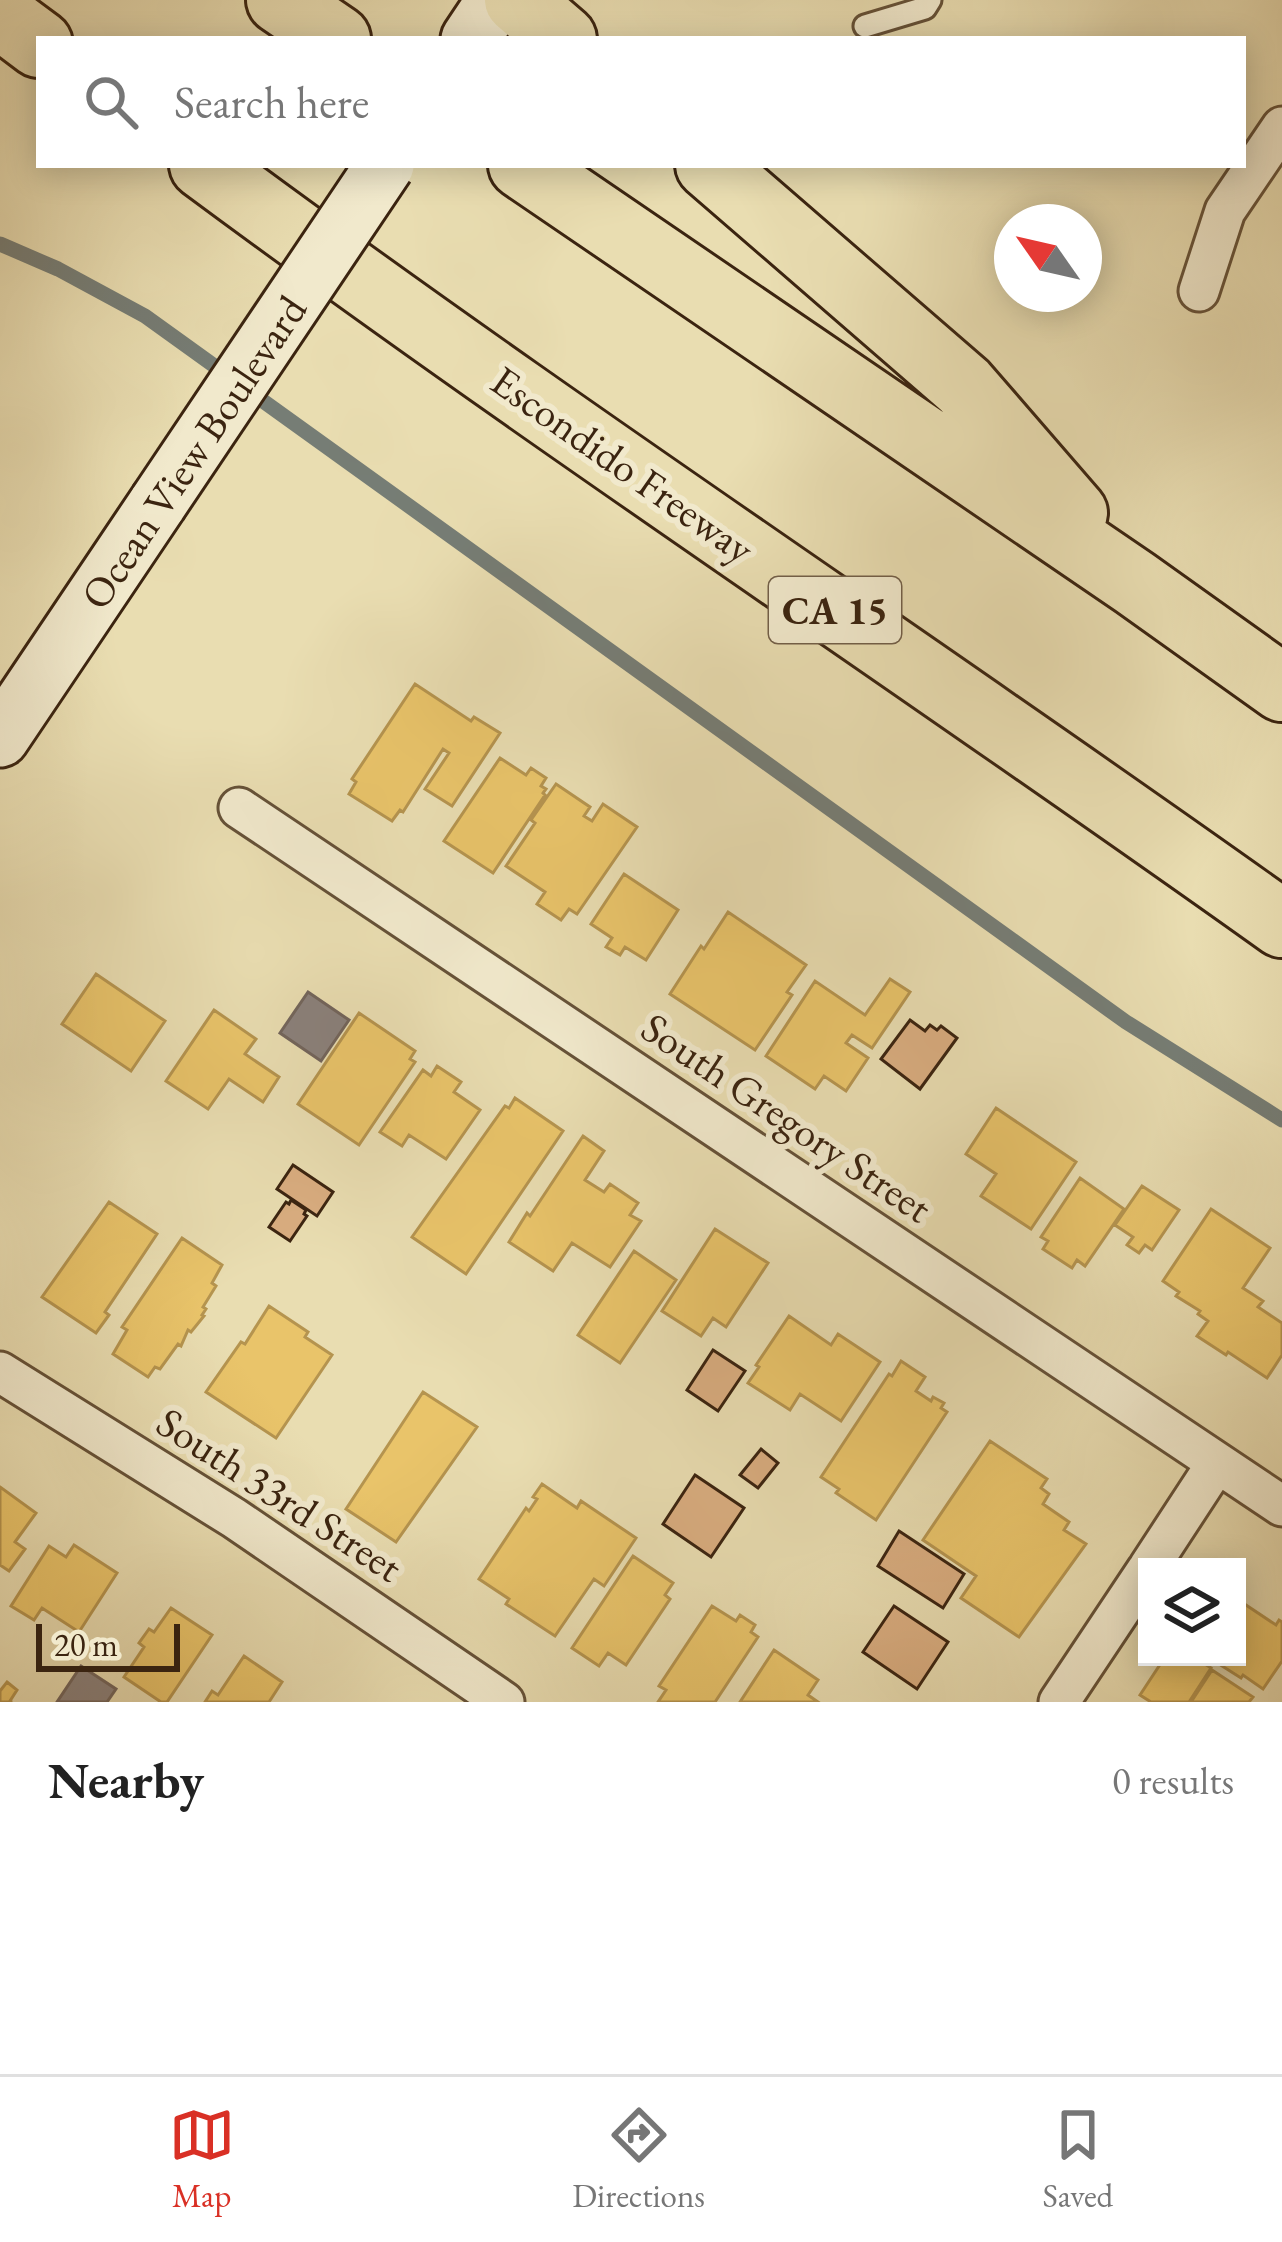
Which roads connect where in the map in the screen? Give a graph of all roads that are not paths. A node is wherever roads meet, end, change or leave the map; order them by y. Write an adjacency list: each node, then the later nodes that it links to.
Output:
1 (280, 0): 7 (highway)
2 (496, 0): 8 (main road)
3 (518, 0): 9 (highway)
4 (930, 0): 6 (lane)
5 (0, 15): 10 (highway)
6 (866, 26)
7 (333, 36)
8 (472, 36)
9 (560, 36)
10 (36, 42)
11 (1282, 127): 16 (street)
12 (206, 168): 21 (highway, Escondido Freeway / CA 15)
13 (383, 168): 19 (main road, Ocean View Boulevard, bridge)
14 (526, 168): 17 (highway)
15 (712, 168): 17 (highway)
16 (1199, 291)
17 (1135, 583): 18 (highway)
18 (1282, 688)
19 (0, 738)
20 (239, 808): 23 (street, South Gregory Street)
21 (1282, 924)
22 (0, 1372): 27 (street, South 33rd Street)
23 (1217, 1463): 24 (street, South Gregory Street); 25 (street)
24 (1282, 1506)
25 (1155, 1558)
26 (1138, 1583): 28 (street)
27 (504, 1702)
28 (1059, 1702)

